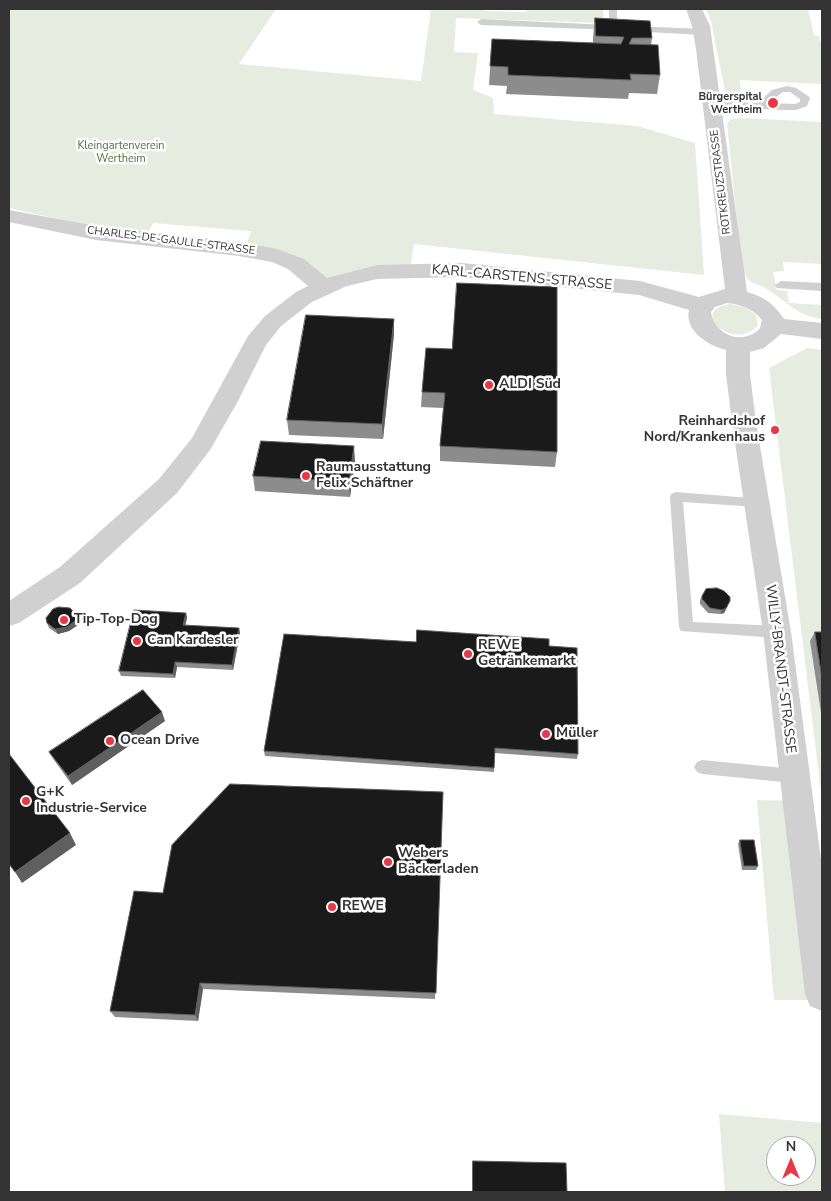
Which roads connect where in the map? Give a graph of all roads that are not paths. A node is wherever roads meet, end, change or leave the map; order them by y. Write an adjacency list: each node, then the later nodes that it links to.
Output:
1 (613, 9): 4 (lane)
2 (694, 9): 5 (street, ROTKREUZSTRASSE)
3 (481, 22): 4 (lane)
4 (614, 28): 5 (lane)
5 (702, 32): 6 (street, ROTKREUZSTRASSE)
6 (712, 104): 7 (lane); 12 (street, ROTKREUZSTRASSE)
7 (761, 106)
8 (9, 216): 11 (street, CHARLES-DE-GAULLE-STRASSE)
9 (781, 285): 10 (lane)
10 (822, 287)
11 (324, 288): 13 (street, KARL-CARSTENS-STRASSE); 18 (street, KARL-CARSTENS-STRASSE)
12 (737, 296): 13 (street); 14 (street)
13 (703, 306): 16 (street)
14 (773, 326): 15 (street); 16 (street)
15 (822, 331)
16 (738, 345): 17 (street, WILLY-BRANDT-STRASSE)
17 (758, 502): 19 (street, WILLY-BRANDT-STRASSE); 19 (lane)
18 (9, 615)
19 (776, 632): 21 (street, WILLY-BRANDT-STRASSE)
20 (702, 767): 21 (lane)
21 (794, 776): 22 (street, WILLY-BRANDT-STRASSE)
22 (822, 994)

